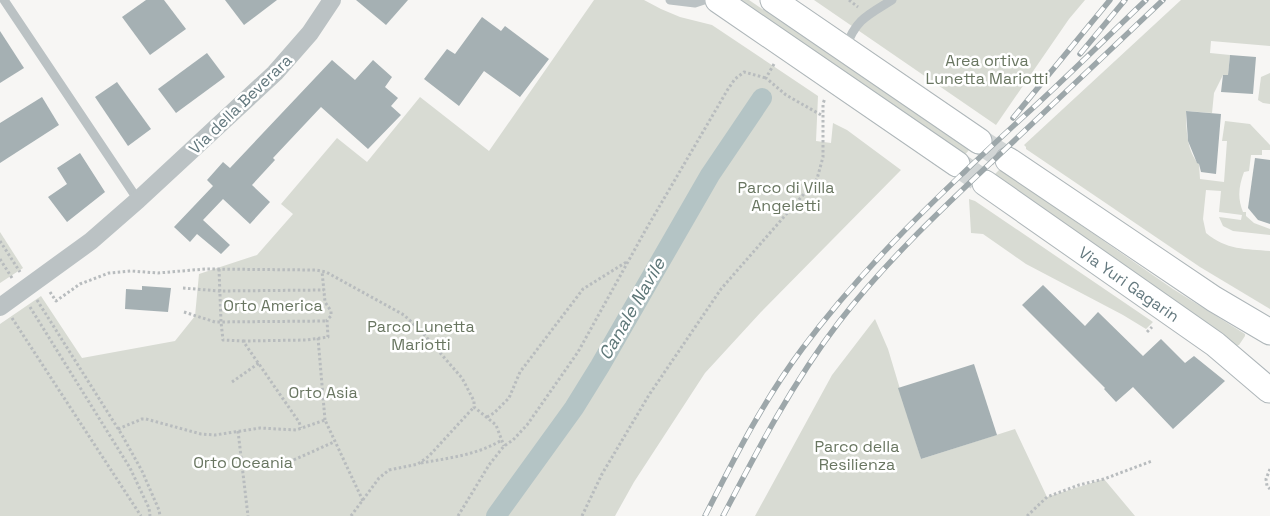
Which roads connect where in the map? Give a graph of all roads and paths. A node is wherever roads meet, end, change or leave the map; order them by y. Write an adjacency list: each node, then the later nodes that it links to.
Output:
1 (4, 0): 17 (lane)
2 (332, 0): 17 (street, Via della Beverara)
3 (670, 0): 4 (lane)
4 (704, 0)
5 (718, 0): 15 (main road)
6 (773, 0): 8 (main road)
7 (892, 0): 8 (lane)
8 (846, 50): 13 (main road)
9 (775, 63): 10 (path)
10 (766, 78): 12 (path); 20 (path)
11 (826, 97): 12 (path)
12 (823, 116): 63 (path)
13 (979, 141)
14 (1008, 160): 35 (main road, Via Yuri Gagarin)
15 (958, 164)
16 (985, 183): 40 (main road, Via Yuri Gagarin)
17 (138, 200): 31 (street, Via della Beverara)
18 (0, 240): 23 (path)
19 (0, 259): 24 (path)
20 (628, 261): 43 (path); 50 (path)
21 (219, 269): 22 (path); 26 (path); 28 (path)
22 (322, 271): 27 (path); 42 (path)
23 (20, 272)
24 (12, 278)
25 (183, 288): 28 (path)
26 (48, 289)
27 (324, 290): 28 (path); 33 (path)
28 (219, 291): 34 (path)
29 (36, 298): 46 (path)
30 (28, 303): 58 (path)
31 (6, 312): 57 (path)
32 (184, 312): 34 (path)
33 (328, 321): 34 (path); 36 (path)
34 (221, 322): 37 (path)
35 (1270, 332)
36 (318, 338): 37 (path); 44 (path)
37 (243, 341): 38 (path)
38 (259, 363): 39 (path); 45 (path)
39 (232, 382)
40 (1270, 389): 41 (main road)
41 (1270, 398)
42 (474, 407): 43 (path); 52 (path)
43 (487, 417): 48 (path)
44 (325, 420): 45 (path); 49 (path)
45 (301, 428): 47 (path)
46 (118, 429): 47 (path); 59 (path)
47 (238, 431): 60 (path)
48 (502, 440): 50 (path); 52 (path)
49 (334, 441): 53 (path); 56 (path)
50 (504, 446): 62 (path)
51 (1152, 461): 64 (path)
52 (418, 464): 56 (path)
53 (280, 466)
54 (1270, 469): 55 (path)
55 (1269, 489)
56 (363, 501): 61 (path)
57 (140, 516)
58 (150, 516)
59 (160, 516)
60 (248, 516)
61 (351, 516)
62 (458, 516)
63 (582, 516)
64 (1027, 516)

